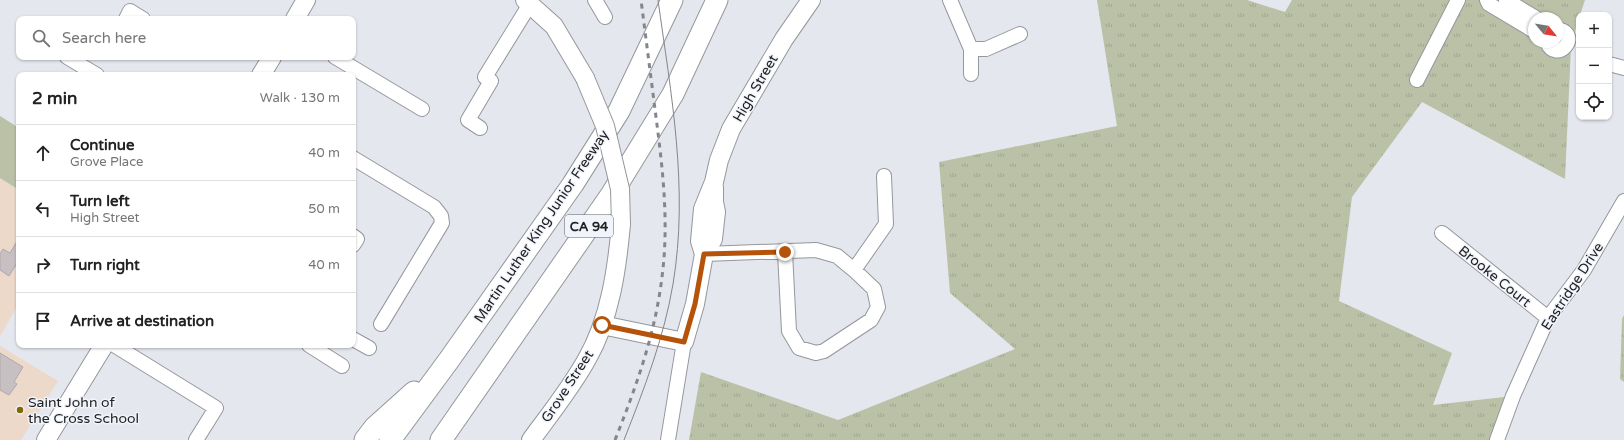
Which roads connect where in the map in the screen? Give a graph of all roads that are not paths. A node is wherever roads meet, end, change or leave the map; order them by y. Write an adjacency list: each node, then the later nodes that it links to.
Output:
1 (306, 0): 14 (main road)
2 (595, 0): 15 (street)
3 (672, 0): 49 (highway, Martin Luther King Junior Freeway / CA 94)
4 (717, 0): 55 (highway, CA 94)
5 (810, 0): 38 (main road, High Street)
6 (950, 0): 21 (street)
7 (1458, 0): 30 (street)
8 (1487, 0): 16 (street)
9 (1506, 0): 11 (street)
10 (528, 2): 32 (street); 42 (main road, Grove Street, bridge)
11 (1528, 13)
12 (128, 16): 13 (street)
13 (138, 16)
14 (297, 16)
15 (605, 17)
16 (1528, 27)
17 (1564, 32): 20 (street)
18 (1020, 34): 21 (street)
19 (1552, 48): 20 (street)
20 (1573, 48)
21 (971, 49): 29 (street)
22 (72, 60): 27 (street)
23 (270, 60): 28 (main road)
24 (340, 60): 31 (street)
25 (1612, 65): 26 (street)
26 (1624, 68)
27 (92, 72)
28 (263, 72)
29 (971, 74)
30 (1417, 80)
31 (422, 109)
32 (480, 128)
33 (356, 160): 41 (street)
34 (884, 176): 39 (street)
35 (1624, 201): 40 (street, Eastridge Drive)
36 (1442, 233): 40 (street, Brooke Court)
37 (785, 252): 38 (street); 39 (street); 39 (street)
38 (704, 254): 44 (main road, High Street)
39 (854, 270)
40 (1548, 318): 58 (street, Eastridge Drive)
41 (381, 324)
42 (602, 325): 44 (main road); 56 (main road, Grove Street)
43 (356, 340): 48 (street)
44 (684, 342): 57 (street, High Street)
45 (102, 348): 51 (main road)
46 (119, 348): 52 (street)
47 (314, 348): 50 (street)
48 (369, 348)
49 (448, 360): 53 (highway); 54 (highway, Martin Luther King Junior Freeway / CA 94)
50 (342, 366)
51 (46, 440)
52 (196, 440)
53 (365, 440)
54 (390, 440)
55 (441, 440)
56 (532, 440)
57 (668, 440)
58 (1497, 440)

